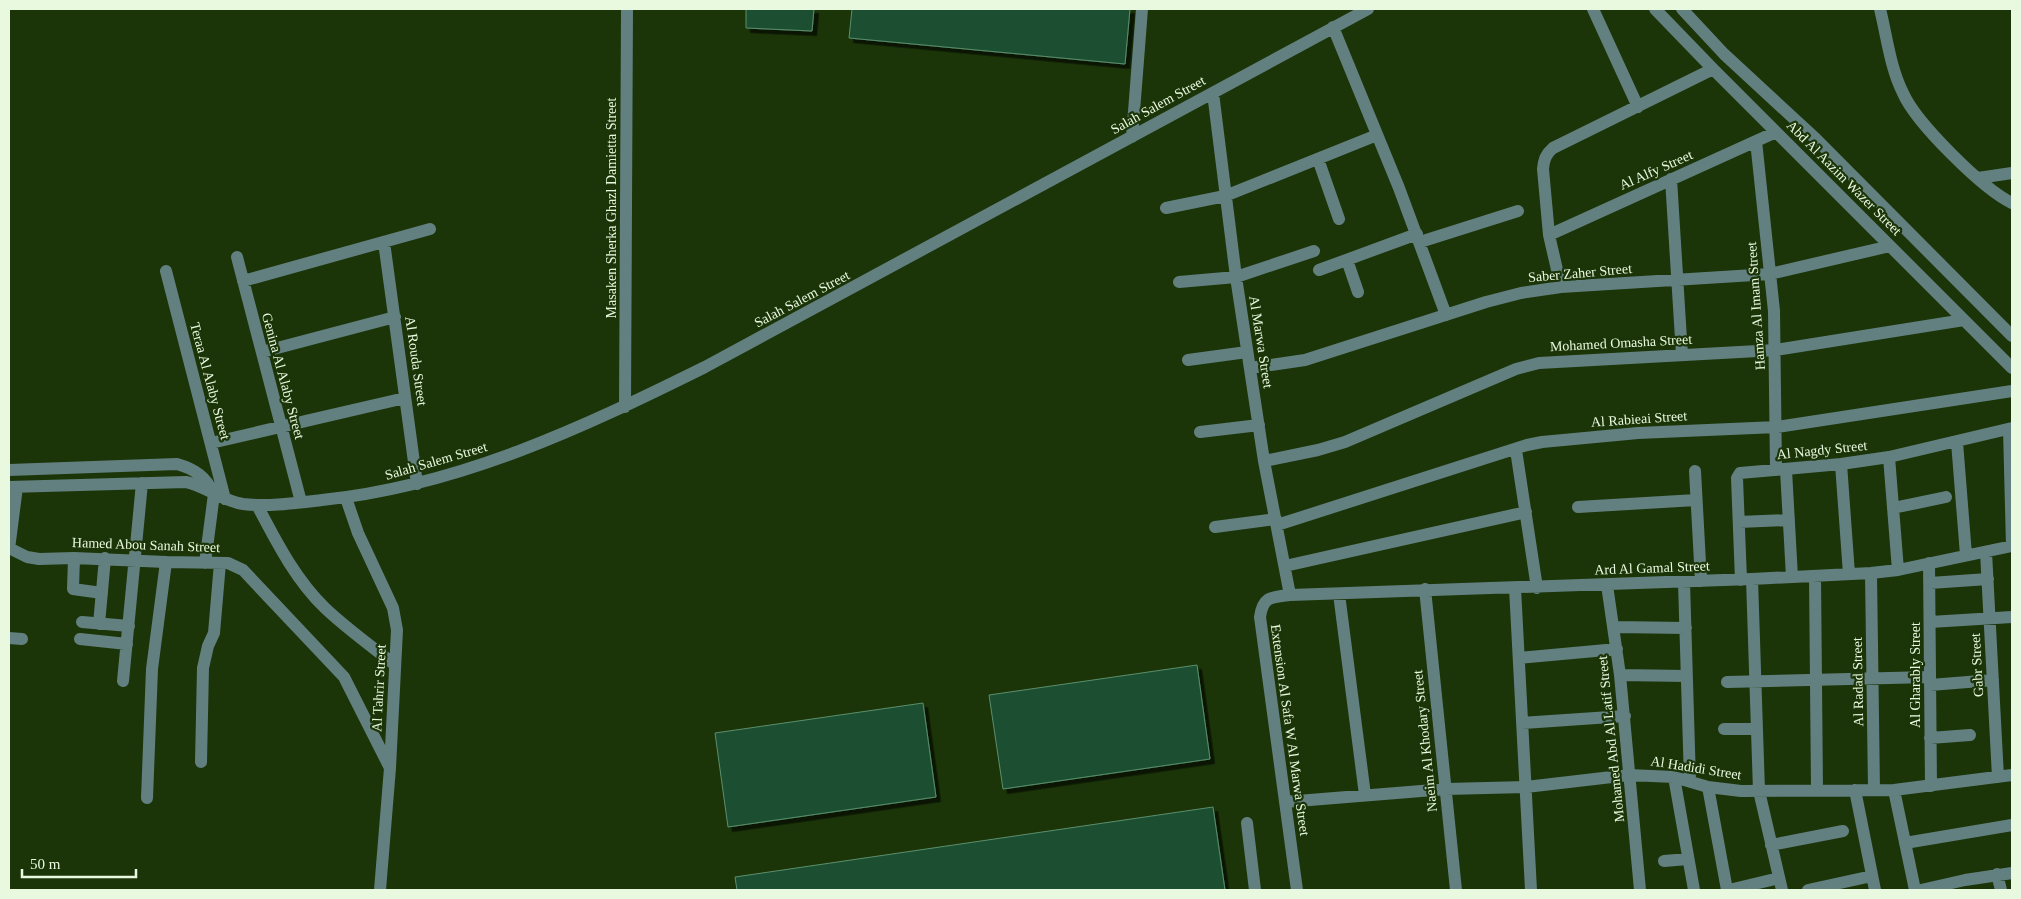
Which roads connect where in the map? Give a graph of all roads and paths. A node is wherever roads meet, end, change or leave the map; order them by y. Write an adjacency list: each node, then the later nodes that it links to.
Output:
1 (627, 9): 59 (street, Masaken Sherka Ghazl Damietta Street)
2 (1142, 9): 14 (street)
3 (1368, 9): 8 (street, Salah Salem Street)
4 (1593, 9): 11 (street)
5 (1655, 9): 9 (street, Abd Al Aazim Wazer Street)
6 (1682, 9): 15 (street, Abd Al Aazim Wazer Street)
7 (1880, 9): 22 (street)
8 (1333, 27): 10 (street, Salah Salem Street); 13 (street)
9 (1713, 69): 11 (street); 12 (street, Abd Al Aazim Wazer Street)
10 (1213, 93): 14 (street, Salah Salem Street); 24 (street, Al Marwa Street)
11 (1638, 107): 30 (street)
12 (1776, 132): 16 (street, Al Alfy Street); 17 (street, Abd Al Aazim Wazer Street)
13 (1377, 135): 18 (street); 31 (street)
14 (1132, 137): 59 (street, Salah Salem Street)
15 (1816, 139): 17 (street); 19 (street, Abd Al Aazim Wazer Street)
16 (1756, 140): 23 (street, Al Alfy Street); 39 (street, Hamza Al Imam Street)
17 (1798, 154): 21 (street, Abd Al Aazim Wazer Street)
18 (1318, 159): 24 (street); 28 (street)
19 (1838, 162): 21 (street); 49 (street, Abd Al Aazim Wazer Street)
20 (2012, 172): 22 (street)
21 (1821, 178): 33 (street, Abd Al Aazim Wazer Street)
22 (1978, 178): 25 (street)
23 (1671, 179): 30 (street, Al Alfy Street); 41 (street)
24 (1225, 196): 26 (street); 40 (street, Al Marwa Street)
25 (2012, 203)
26 (1166, 208)
27 (1518, 212): 31 (street)
28 (1339, 219)
29 (430, 229): 32 (street)
30 (1548, 235): 44 (street)
31 (1418, 238): 36 (street); 46 (street)
32 (384, 242): 42 (street); 47 (street, Al Rouda Street)
33 (1890, 246): 39 (street, Saber Zaher Street); 48 (street, Abd Al Aazim Wazer Street)
34 (1314, 250): 40 (street)
35 (237, 257): 42 (street, Genina Al Alaby Street)
36 (1347, 260): 37 (street); 45 (street)
37 (1319, 270)
38 (166, 271): 66 (street, Teraa Al Alaby Street)
39 (1770, 274): 41 (street, Saber Zaher Street); 50 (street, Hamza Al Imam Street)
40 (1236, 277): 43 (street); 52 (street, Al Marwa Street)
41 (1678, 280): 44 (street, Saber Zaher Street); 53 (street)
42 (243, 281): 51 (street, Genina Al Alaby Street)
43 (1179, 282)
44 (1561, 287): 46 (street, Saber Zaher Street)
45 (1358, 292)
46 (1446, 315): 55 (street, Saber Zaher Street)
47 (395, 317): 51 (street); 58 (street, Al Rouda Street)
48 (1964, 320): 50 (street, Mohamed Omasha Street); 56 (street, Abd Al Aazim Wazer Street)
49 (2012, 336)
50 (1776, 350): 53 (street, Mohamed Omasha Street); 62 (street, Hamza Al Imam Street)
51 (262, 352): 61 (street, Genina Al Alaby Street)
52 (1247, 352): 54 (street); 55 (street, Al Marwa Street)
53 (1682, 355): 69 (street, Mohamed Omasha Street)
54 (1188, 360)
55 (1250, 368): 60 (street, Al Marwa Street)
56 (2012, 368)
57 (2012, 391): 62 (street, Al Rabieai Street)
58 (405, 398): 61 (street); 75 (street, Al Rouda Street)
59 (625, 407): 75 (street, Salah Salem Street)
60 (1259, 425): 64 (street); 69 (street, Al Marwa Street)
61 (281, 427): 66 (street); 81 (street, Genina Al Alaby Street)
62 (1777, 427): 67 (street, Al Rabieai Street); 72 (street, Hamza Al Imam Street)
63 (2010, 429): 65 (street, Al Nagdy Street); 90 (street)
64 (1200, 432)
65 (1957, 442): 68 (street, Al Nagdy Street); 93 (street)
66 (211, 444): 77 (street, Teraa Al Alaby Street)
67 (1516, 450): 85 (street); 87 (street, Al Rabieai Street)
68 (1889, 457): 70 (street, Al Nagdy Street); 84 (street)
69 (1264, 461): 87 (street, Al Marwa Street)
70 (1841, 464): 72 (street, Al Nagdy Street); 104 (street)
71 (9, 470): 77 (street)
72 (1781, 470): 86 (street, Hamza Al Imam Street); 88 (street, Al Nagdy Street)
73 (1695, 472): 80 (street)
74 (142, 483): 76 (street, Salah Salem Street); 77 (street, Salah Salem Street); 96 (street)
75 (417, 484): 79 (street, Salah Salem Street)
76 (13, 487): 91 (street)
77 (220, 496): 82 (street, Salah Salem Street); 98 (street)
78 (1946, 497): 84 (street)
79 (346, 498): 81 (street, Salah Salem Street); 133 (street, Al Tahrir Street)
80 (1696, 500): 83 (street); 109 (street)
81 (301, 502): 82 (street, Salah Salem Street)
82 (257, 505): 133 (street)
83 (1578, 507)
84 (1893, 508): 102 (street)
85 (1526, 512): 101 (street); 114 (street)
86 (1788, 520): 88 (street); 106 (street, Hamza Al Imam Street)
87 (1277, 522): 89 (street, Al Rabieai Street); 101 (street, Al Marwa Street)
88 (1739, 522): 108 (street, Al Nagdy Street)
89 (1215, 527)
90 (2012, 546): 92 (street, Ard Al Gamal Street)
91 (9, 548): 94 (street, Hamed Abou Sanah Street)
92 (1986, 552): 93 (street, Ard Al Gamal Street); 107 (street, Gabr Street)
93 (1966, 555): 100 (street, Ard Al Gamal Street)
94 (74, 558): 95 (street, Hamed Abou Sanah Street); 116 (street)
95 (105, 558): 96 (street, Hamed Abou Sanah Street); 116 (street)
96 (134, 560): 97 (street, Hamed Abou Sanah Street); 124 (street)
97 (166, 562): 98 (street, Hamed Abou Sanah Street); 166 (street)
98 (205, 563): 99 (street, Hamed Abou Sanah Street)
99 (220, 563): 149 (street); 150 (street, Hamed Abou Sanah Street)
100 (1929, 563): 102 (street, Ard Al Gamal Street); 111 (street, Al Gharably Street)
101 (1285, 566): 118 (street, Al Marwa Street)
102 (1898, 570): 103 (street, Ard Al Gamal Street)
103 (1872, 573): 104 (street, Ard Al Gamal Street); 136 (street, Al Radad Street)
104 (1849, 574): 105 (street, Ard Al Gamal Street)
105 (1815, 576): 106 (street, Ard Al Gamal Street); 137 (street)
106 (1792, 577): 108 (street, Ard Al Gamal Street)
107 (1988, 579): 111 (street); 120 (street, Gabr Street)
108 (1747, 580): 109 (street, Ard Al Gamal Street); 142 (street, Al Nagdy Street)
109 (1701, 581): 110 (street, Ard Al Gamal Street)
110 (1684, 582): 112 (street, Ard Al Gamal Street); 126 (street)
111 (1930, 583): 122 (street, Al Gharably Street)
112 (1607, 585): 114 (street, Ard Al Gamal Street); 125 (street, Mohamed Abd Al Latif Street)
113 (1515, 588): 114 (street, Ard Al Gamal Street); 115 (street, Ard Al Gamal Street); 132 (street)
114 (1537, 588)
115 (1425, 589): 117 (street, Ard Al Gamal Street); 159 (street, Naeim Al Khodary Street)
116 (102, 593): 123 (street)
117 (1339, 594): 118 (street, Ard Al Gamal Street); 165 (street)
118 (1290, 595): 167 (street, Extension Al Safa W Al Marwa Street)
119 (2012, 617): 120 (street)
120 (1990, 618): 122 (street); 138 (street, Gabr Street)
121 (82, 622): 123 (street)
122 (1930, 622): 140 (street, Al Gharably Street)
123 (99, 624): 124 (street)
124 (128, 626): 130 (street)
125 (1614, 627): 126 (street); 131 (street, Mohamed Abd Al Latif Street)
126 (1686, 628): 135 (street)
127 (9, 638): 128 (street)
128 (22, 639)
129 (80, 640): 130 (street)
130 (127, 644): 139 (street)
131 (1617, 649): 132 (street); 134 (street, Mohamed Abd Al Latif Street)
132 (1519, 658): 144 (street)
133 (394, 664): 150 (street, Al Tahrir Street)
134 (1620, 675): 135 (street); 143 (street, Mohamed Abd Al Latif Street)
135 (1686, 676): 155 (street)
136 (1873, 679): 137 (street); 140 (street); 162 (street, Al Radad Street)
137 (1816, 680): 142 (street); 160 (street)
138 (1993, 680): 140 (street); 153 (street, Gabr Street)
139 (123, 681)
140 (1930, 681): 148 (street, Al Gharably Street)
141 (1727, 682): 142 (street)
142 (1755, 682): 145 (street, Al Nagdy Street)
143 (1625, 716): 144 (street); 151 (street, Mohamed Abd Al Latif Street)
144 (1522, 723): 157 (street)
145 (1757, 728): 146 (street); 164 (street, Al Nagdy Street)
146 (1724, 729)
147 (1970, 735): 148 (street)
148 (1930, 738): 156 (street, Al Gharably Street)
149 (201, 762)
150 (390, 768): 179 (street, Al Tahrir Street)
151 (1629, 775): 154 (street, Al Hadidi Street); 157 (street, Al Hadidi Street); 184 (street, Mohamed Abd Al Latif Street)
152 (2012, 775): 153 (street, Al Hadidi Street)
153 (1998, 777): 156 (street, Al Hadidi Street)
154 (1674, 778): 155 (street, Al Hadidi Street); 173 (street)
155 (1690, 781): 158 (street, Al Hadidi Street)
156 (1931, 786): 163 (street, Al Hadidi Street)
157 (1526, 787): 159 (street, Al Hadidi Street); 183 (street)
158 (1708, 787): 164 (street, Al Hadidi Street); 186 (street)
159 (1446, 789): 165 (street, Al Hadidi Street); 182 (street, Naeim Al Khodary Street)
160 (1817, 790): 161 (street, Al Hadidi Street); 164 (street, Al Hadidi Street)
161 (1855, 790): 162 (street, Al Hadidi Street); 177 (street)
162 (1874, 790): 163 (street, Al Hadidi Street)
163 (1894, 790): 171 (street)
164 (1758, 791): 172 (street, Al Nagdy Street)
165 (1365, 795): 167 (street, Al Hadidi Street)
166 (147, 798)
167 (1285, 802): 181 (street, Extension Al Safa W Al Marwa Street)
168 (1247, 823): 180 (street)
169 (2012, 824): 171 (street)
170 (1843, 831): 172 (street)
171 (1905, 843): 189 (street)
172 (1772, 845): 178 (street, Al Nagdy Street)
173 (1688, 859): 174 (street); 185 (street)
174 (1664, 861)
175 (2012, 873): 176 (street)
176 (1997, 874): 190 (street); 191 (street)
177 (1872, 876): 187 (street); 188 (street)
178 (1781, 884): 186 (street)
179 (380, 890)
180 (1255, 890)
181 (1297, 890)
182 (1456, 890)
183 (1531, 890)
184 (1640, 890)
185 (1694, 890)
186 (1728, 890)
187 (1808, 890)
188 (1876, 890)
189 (1915, 890)
190 (1921, 890)
191 (2001, 890)

